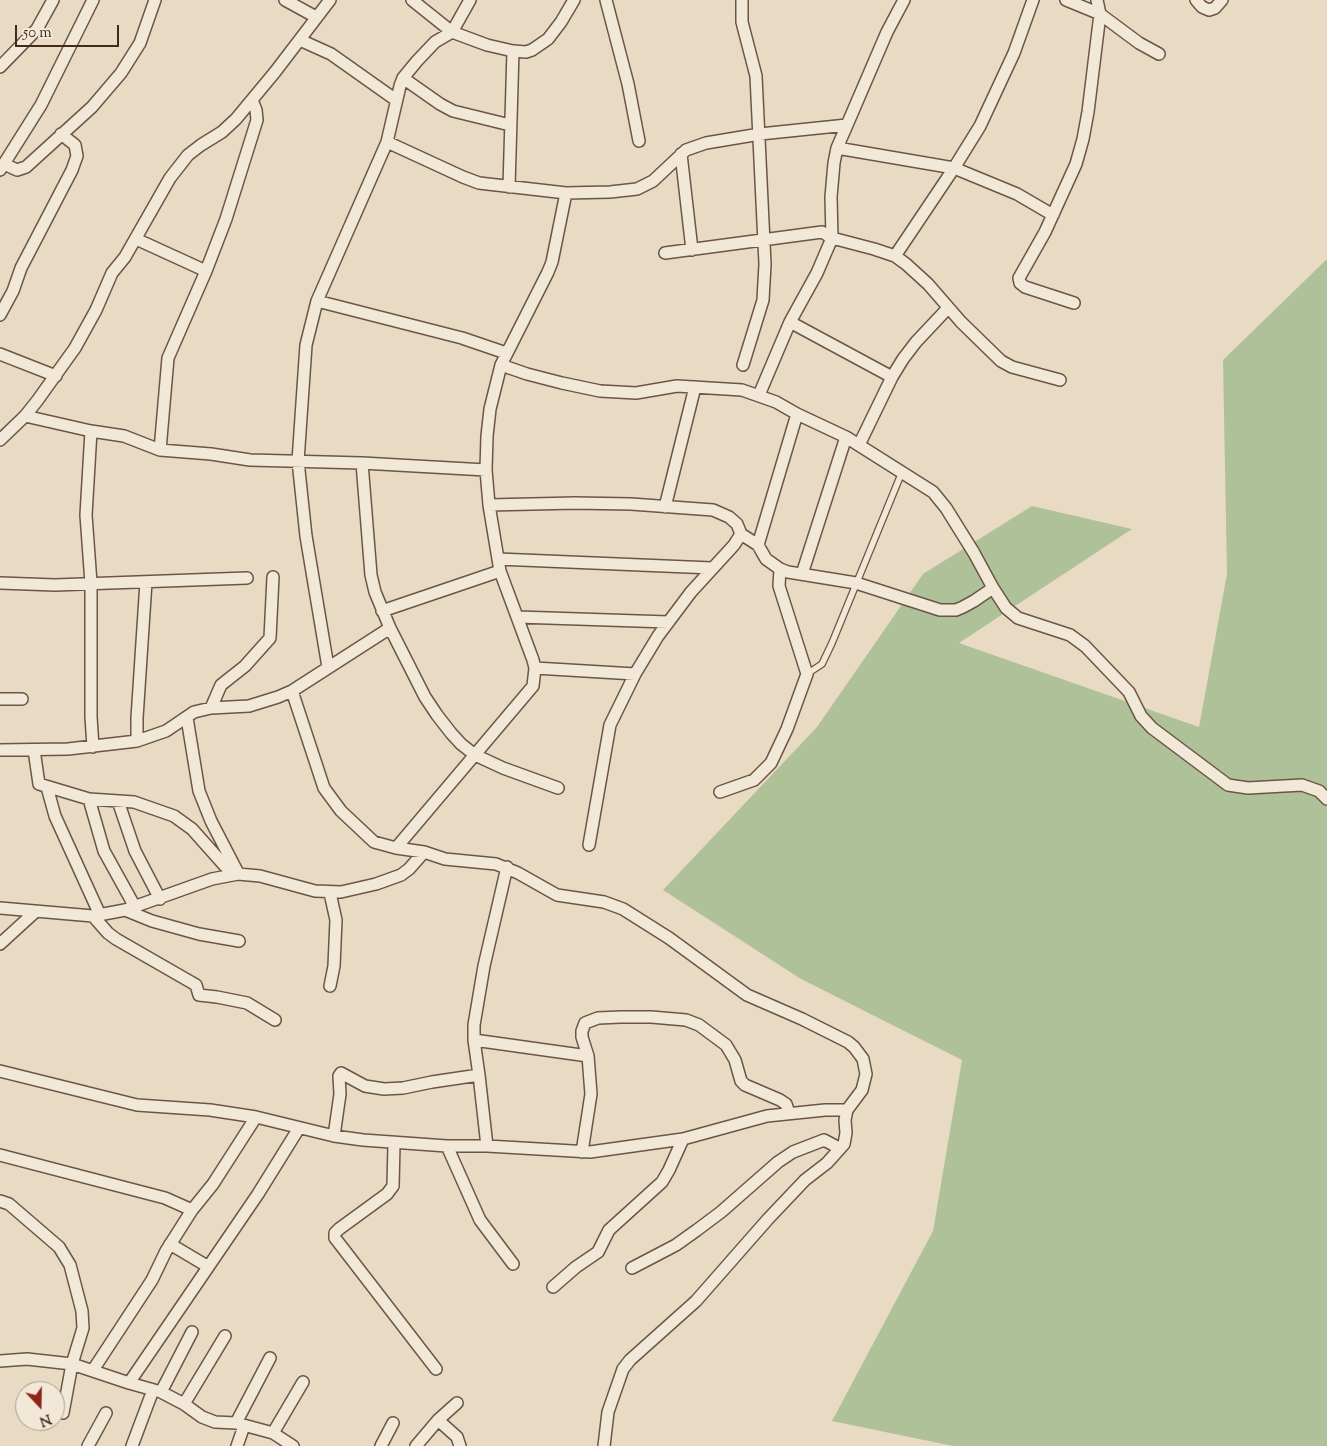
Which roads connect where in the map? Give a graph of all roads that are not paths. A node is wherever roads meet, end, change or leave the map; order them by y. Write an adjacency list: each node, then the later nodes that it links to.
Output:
1 (53, 0): 23 (street)
2 (93, 0): 35 (street)
3 (155, 0): 29 (street)
4 (284, 0): 18 (street)
5 (330, 0): 18 (street)
6 (412, 0): 19 (street)
7 (470, 0): 19 (street)
8 (574, 0): 21 (street)
9 (606, 0): 31 (street)
10 (742, 0): 30 (street)
11 (904, 0): 28 (street)
12 (1032, 0): 36 (street)
13 (1066, 0): 17 (street)
14 (1097, 0): 17 (street)
15 (1196, 0): 16 (street)
16 (1222, 0)
17 (1100, 14): 22 (street); 39 (street)
18 (316, 17): 20 (street)
19 (452, 32): 21 (street); 24 (street)
20 (300, 40): 25 (street); 26 (street)
21 (513, 51): 27 (street)
22 (1159, 54)
23 (0, 67)
24 (403, 78): 26 (street); 27 (street)
25 (252, 100): 41 (street); 46 (street)
26 (396, 100): 32 (street)
27 (510, 125): 37 (street)
28 (847, 125): 30 (street); 33 (street)
29 (61, 134): 35 (street); 50 (street)
30 (760, 134): 34 (street); 42 (street)
31 (639, 141)
32 (387, 142): 37 (street); 47 (street)
33 (838, 148): 36 (street); 40 (street)
34 (681, 154): 38 (street); 43 (street)
35 (2, 167)
36 (954, 168): 39 (street); 45 (street)
37 (509, 187): 38 (street)
38 (566, 193): 52 (street)
39 (1053, 215): 48 (street)
40 (832, 238): 42 (street); 45 (street); 51 (street)
41 (136, 239): 46 (street); 56 (street)
42 (764, 240): 43 (street); 55 (street)
43 (692, 250): 44 (street)
44 (665, 253)
45 (895, 256): 49 (street)
46 (206, 271): 67 (street)
47 (317, 302): 52 (street); 68 (street)
48 (1074, 303)
49 (948, 308): 57 (street); 58 (street)
50 (0, 315)
51 (790, 322): 57 (street); 60 (street)
52 (506, 353): 54 (street)
53 (0, 354): 56 (street)
54 (501, 365): 59 (street); 70 (street)
55 (743, 365)
56 (56, 376): 62 (street)
57 (892, 377): 66 (street)
58 (1060, 380)
59 (695, 387): 60 (street); 73 (street)
60 (759, 395): 61 (street)
61 (797, 414): 64 (street); 75 (street)
62 (25, 416): 63 (street); 65 (street)
63 (91, 431): 67 (street); 84 (street)
64 (846, 437): 66 (street); 79 (street)
65 (0, 440)
66 (860, 445): 71 (street)
67 (160, 450): 68 (street)
68 (298, 460): 69 (street); 91 (street)
69 (362, 463): 70 (street); 87 (street)
70 (486, 470): 72 (street)
71 (902, 472): 85 (lane); 86 (street)
72 (489, 505): 73 (street); 76 (street)
73 (665, 507): 74 (street)
74 (741, 534): 75 (street); 77 (street)
75 (758, 544): 78 (street)
76 (499, 565): 77 (street); 87 (street); 88 (street)
77 (712, 568): 89 (street)
78 (780, 570): 79 (street); 94 (street)
79 (802, 574): 85 (street)
80 (274, 577): 98 (street)
81 (247, 578): 82 (street)
82 (146, 582): 84 (street); 100 (street)
83 (0, 583): 84 (street)
84 (92, 583): 101 (street)
85 (856, 583): 86 (street); 94 (lane)
86 (992, 588): 109 (street)
87 (382, 611): 90 (street)
88 (518, 617): 89 (street); 92 (street)
89 (668, 622): 93 (street)
90 (390, 628): 91 (street); 104 (street)
91 (328, 667): 95 (street)
92 (535, 668): 93 (street); 104 (street)
93 (635, 674): 111 (street)
94 (807, 674): 107 (street)
95 (292, 691): 98 (street); 112 (street)
96 (0, 699): 97 (street)
97 (22, 699)
98 (210, 708): 99 (street)
99 (186, 718): 100 (street); 115 (street)
100 (137, 741): 101 (street)
101 (93, 747): 103 (street)
102 (0, 750): 103 (street)
103 (34, 750): 105 (street)
104 (475, 754): 106 (street); 112 (street)
105 (48, 787): 108 (street); 121 (street)
106 (558, 788)
107 (720, 792)
108 (89, 799): 110 (street); 119 (street)
109 (1327, 799)
110 (118, 801): 115 (street); 117 (street)
111 (589, 845)
112 (396, 848): 113 (street)
113 (424, 852): 114 (street); 116 (street)
114 (507, 867): 126 (street); 130 (street)
115 (238, 874): 116 (street); 117 (street)
116 (330, 893): 124 (street)
117 (160, 898): 119 (street)
118 (0, 908): 120 (street)
119 (130, 909): 121 (street); 122 (street)
120 (35, 912): 121 (street); 123 (street)
121 (97, 916): 125 (street)
122 (239, 941)
123 (0, 944)
124 (330, 986)
125 (275, 1020)
126 (474, 1040): 127 (street); 129 (street)
127 (588, 1056): 131 (street); 140 (street)
128 (0, 1071): 132 (street)
129 (479, 1075): 134 (street); 138 (street)
130 (848, 1110): 131 (street); 139 (street)
131 (789, 1113): 135 (street)
132 (256, 1117): 133 (street); 143 (street)
133 (299, 1128): 134 (street); 146 (street)
134 (334, 1136): 136 (street)
135 (683, 1139): 140 (street); 148 (street)
136 (394, 1144): 137 (street); 154 (street)
137 (446, 1146): 138 (street); 145 (street)
138 (486, 1146): 140 (street)
139 (839, 1148): 147 (street); 174 (street)
140 (582, 1152)
141 (0, 1155): 143 (street)
142 (0, 1201): 153 (street)
143 (192, 1210): 144 (street)
144 (170, 1244): 146 (street); 155 (street)
145 (513, 1264)
146 (207, 1266): 157 (street)
147 (632, 1268)
148 (553, 1288)
149 (192, 1332): 158 (street)
150 (225, 1336): 161 (street)
151 (270, 1358): 165 (street)
152 (0, 1361): 153 (street)
153 (72, 1364): 155 (street); 159 (street)
154 (436, 1369)
155 (93, 1370): 157 (street)
156 (303, 1382): 166 (street)
157 (128, 1384): 158 (street)
158 (157, 1391): 161 (street); 168 (street)
159 (65, 1402)
160 (457, 1403): 163 (street)
161 (184, 1404): 165 (street)
162 (106, 1413): 167 (street)
163 (438, 1420): 172 (street); 173 (street)
164 (393, 1423): 171 (street)
165 (240, 1424): 166 (street); 169 (street)
166 (273, 1434): 170 (street)
167 (88, 1446)
168 (132, 1446)
169 (237, 1446)
170 (293, 1446)
171 (381, 1446)
172 (416, 1446)
173 (460, 1446)
174 (604, 1446)

